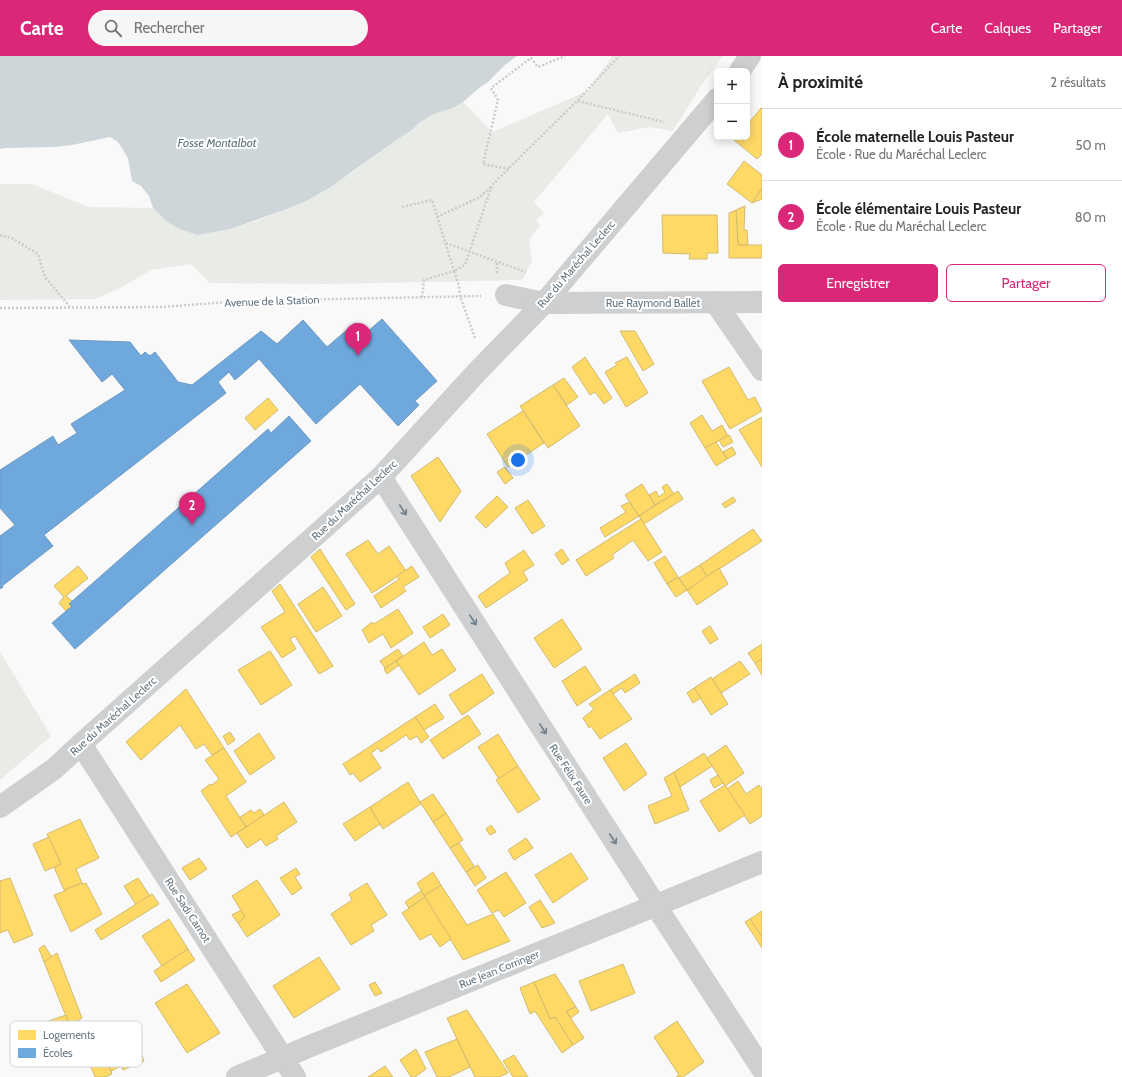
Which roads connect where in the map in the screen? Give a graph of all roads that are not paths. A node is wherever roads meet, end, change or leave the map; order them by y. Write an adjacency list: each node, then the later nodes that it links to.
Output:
1 (750, 56): 2 (street)
2 (742, 68)
3 (714, 103): 7 (street, Rue du Maréchal Leclerc)
4 (506, 295): 7 (street)
5 (715, 302): 6 (street, Rue Raymond Ballet); 7 (street, Rue Raymond Ballet); 8 (street)
6 (762, 302)
7 (544, 303): 9 (street, Rue du Maréchal Leclerc)
8 (762, 370)
9 (381, 477): 10 (street, Rue du Maréchal Leclerc); 13 (street, Rue Félix Faure, one-way to 13)
10 (81, 744): 11 (street, Rue du Maréchal Leclerc); 14 (street, Rue Sadi Carnot)
11 (0, 807)
12 (762, 862): 13 (street, Rue Jean Corringer)
13 (656, 906): 14 (street, Rue Jean Corringer); 15 (street, Rue Félix Faure)
14 (282, 1057): 16 (street, Rue Jean Corringer); 17 (street, Rue Sadi Carnot)
15 (762, 1069)
16 (237, 1077)
17 (295, 1077)

